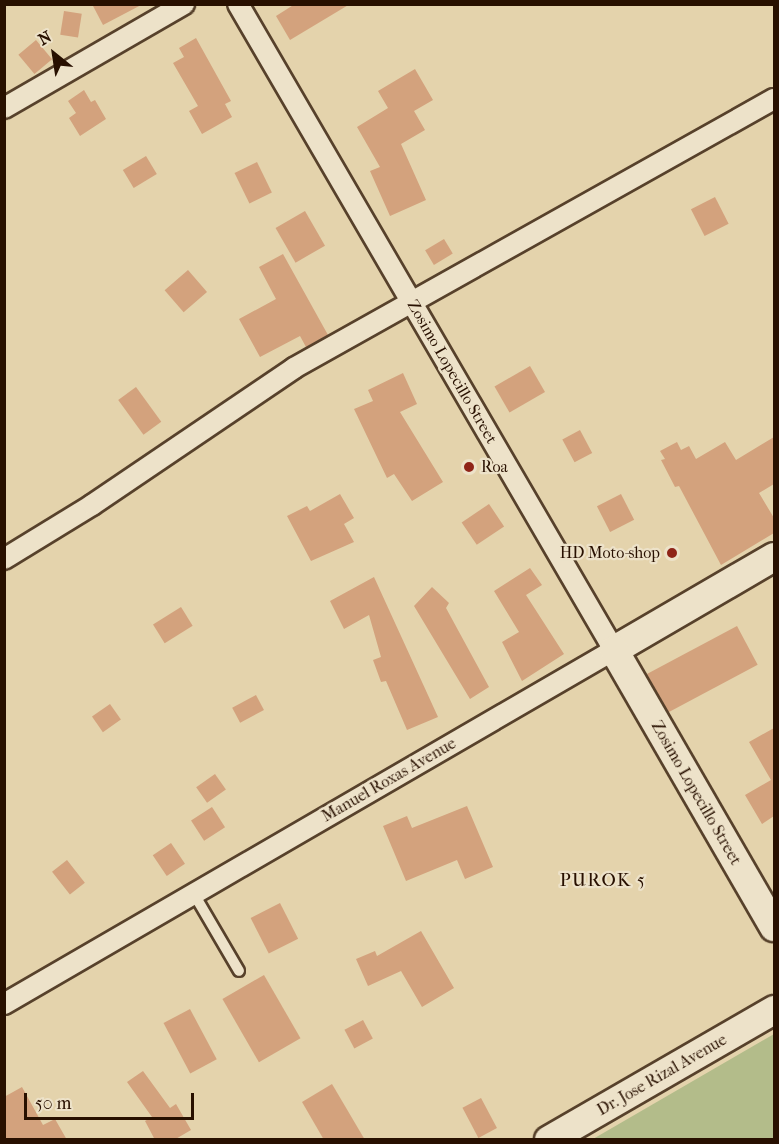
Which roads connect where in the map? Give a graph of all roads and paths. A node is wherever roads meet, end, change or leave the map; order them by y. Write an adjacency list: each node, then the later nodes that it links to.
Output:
1 (184, 4): 4 (street)
2 (238, 4): 5 (street, Zosimo Lopecillo Street)
3 (774, 99): 5 (street)
4 (4, 108)
5 (412, 303): 7 (street); 8 (street, Zosimo Lopecillo Street)
6 (774, 557): 8 (main road, Manuel Roxas Avenue)
7 (4, 559)
8 (614, 650): 9 (street, Manuel Roxas Avenue); 10 (main road, Zosimo Lopecillo Street)
9 (194, 894): 11 (lane); 12 (street, Manuel Roxas Avenue)
10 (774, 927)
11 (239, 971)
12 (4, 1004)
13 (774, 1010): 14 (main road, Dr. Jose Rizal Avenue)
14 (549, 1140)

